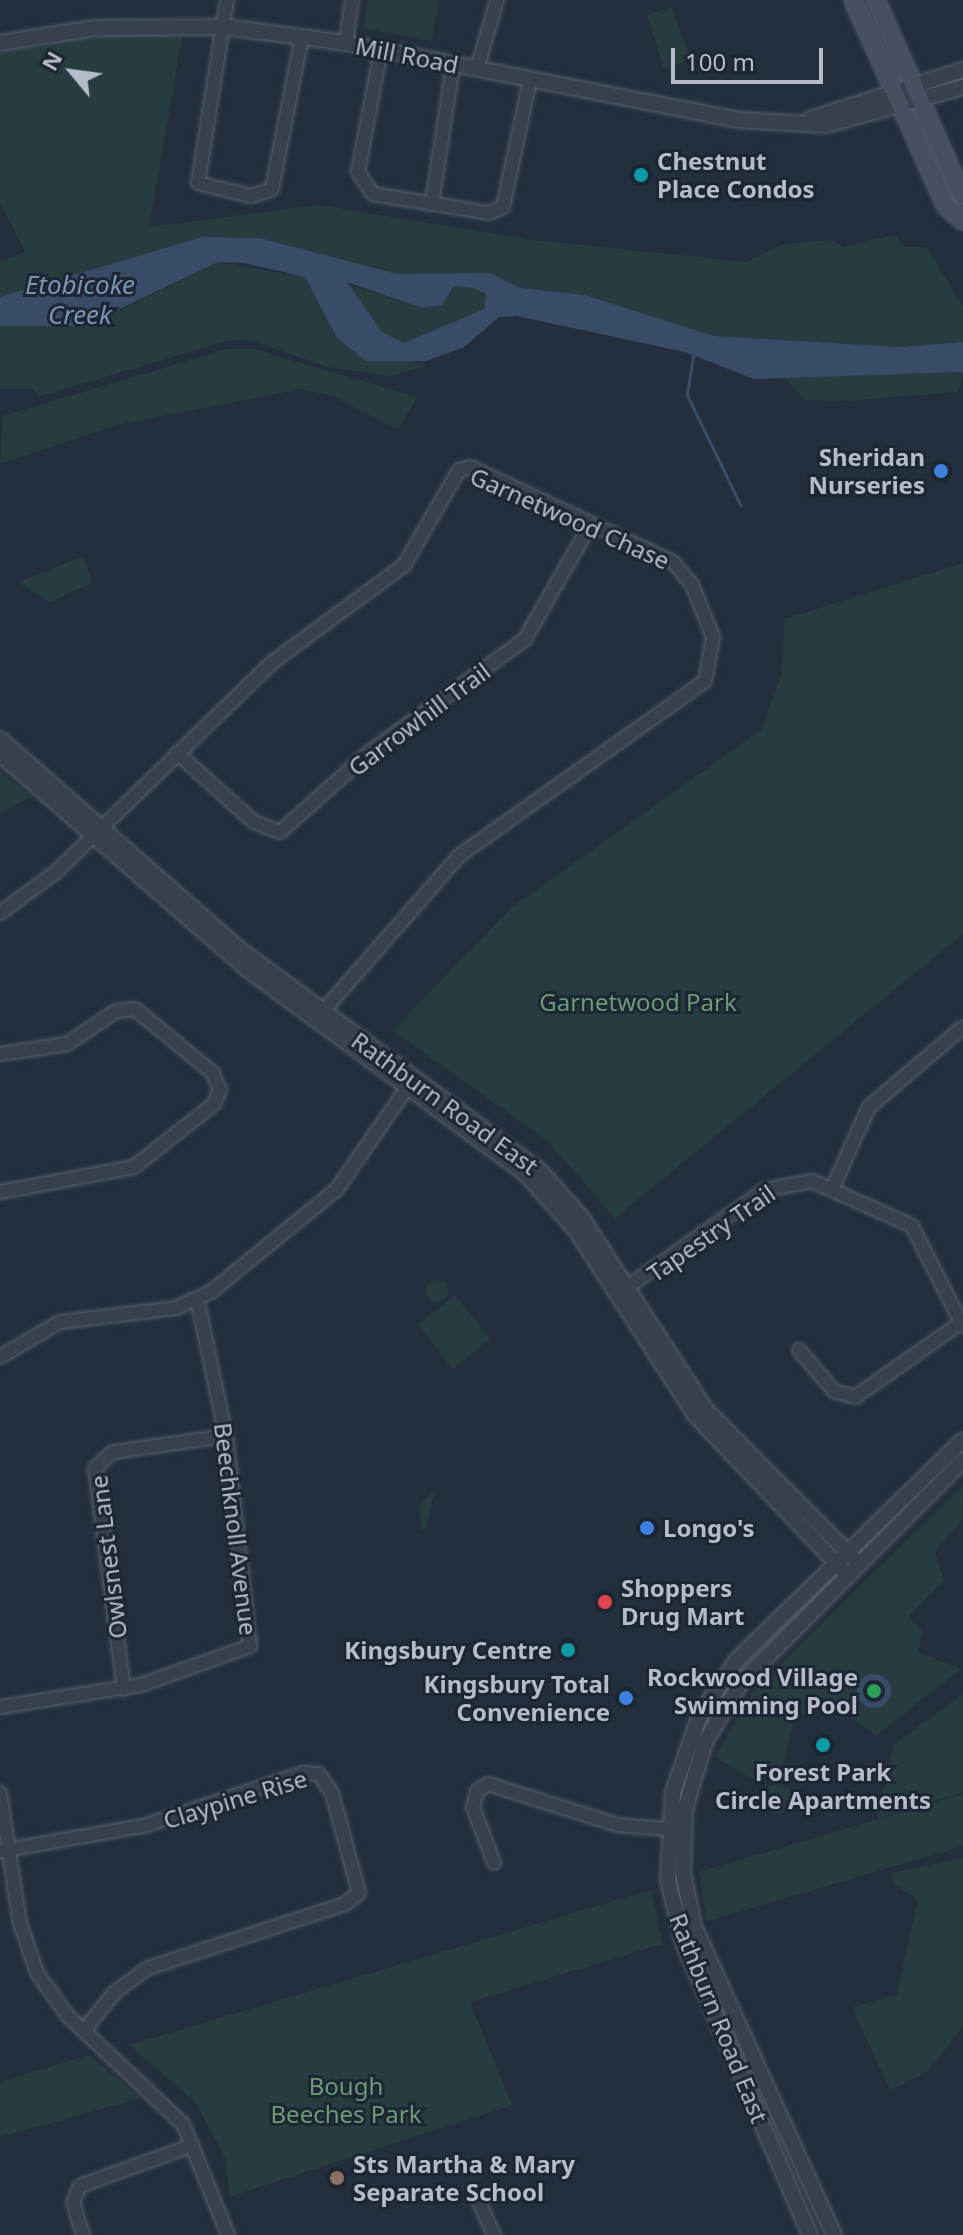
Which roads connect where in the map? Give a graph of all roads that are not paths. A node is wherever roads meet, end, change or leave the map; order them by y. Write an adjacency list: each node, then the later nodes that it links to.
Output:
1 (227, 0): 6 (street)
2 (352, 0): 9 (street)
3 (497, 0): 12 (street)
4 (853, 0): 17 (main road)
5 (876, 0): 15 (main road)
6 (225, 27): 7 (street, Mill Road); 7 (street); 8 (street, Mill Road)
7 (302, 36): 9 (street, Mill Road)
8 (0, 43)
9 (346, 43): 10 (street, Mill Road)
10 (381, 50): 11 (street, Mill Road); 22 (street)
11 (453, 65): 12 (street, Mill Road); 22 (street)
12 (477, 69): 14 (street, Mill Road)
13 (963, 70): 15 (street, Mill Road)
14 (530, 80): 20 (street, Mill Road); 22 (street)
15 (914, 84): 17 (street, Mill Road); 18 (main road)
16 (963, 87): 18 (street, Mill Road)
17 (895, 89): 19 (main road); 20 (street, Mill Road)
18 (922, 101): 19 (street, Mill Road); 21 (main road)
19 (903, 106): 20 (street, Mill Road); 23 (main road)
20 (811, 119)
21 (963, 196)
22 (432, 204)
23 (963, 221)
24 (590, 525): 26 (street, Garnetwood Chase); 26 (street, Garrowhill Trail); 30 (street, Garnetwood Chase)
25 (0, 739): 28 (street, Rathburn Road East)
26 (177, 753): 28 (street, Garnetwood Chase)
27 (0, 754): 28 (street, Rathburn Road East)
28 (96, 833): 29 (street, Garnetwood Chase); 30 (street, Rathburn Road East)
29 (0, 913)
30 (318, 1017): 33 (street, Rathburn Road East)
31 (963, 1027): 34 (street)
32 (0, 1054): 35 (street)
33 (410, 1084): 36 (street, Rathburn Road East); 37 (street); 44 (street, Rathburn Road East)
34 (833, 1187): 36 (street, Tapestry Trail); 38 (street, Tapestry Trail)
35 (0, 1192)
36 (626, 1288): 44 (street, Rathburn Road East)
37 (197, 1298): 40 (street); 41 (street, Beechknoll Avenue)
38 (962, 1323): 39 (street)
39 (799, 1350)
40 (0, 1356)
41 (226, 1436): 46 (street, Beechknoll Avenue); 46 (street, Owlsnest Lane)
42 (963, 1440): 44 (street)
43 (963, 1460): 45 (street)
44 (840, 1556): 45 (street, Rathburn Road East); 49 (street, Rathburn Road East)
45 (847, 1574): 49 (street, Rathburn Road East)
46 (124, 1689): 47 (street, Beechknoll Avenue)
47 (0, 1707)
48 (0, 1793): 50 (street)
49 (675, 1830): 51 (street); 58 (street, Rathburn Road East); 59 (street, Rathburn Road East)
50 (4, 1850): 52 (street); 52 (street, Claypine Rise)
51 (494, 1863)
52 (84, 2030): 53 (street)
53 (193, 2145): 55 (street); 56 (street)
54 (476, 2195): 57 (street)
55 (83, 2235)
56 (228, 2235)
57 (494, 2235)
58 (810, 2235)
59 (834, 2235)

